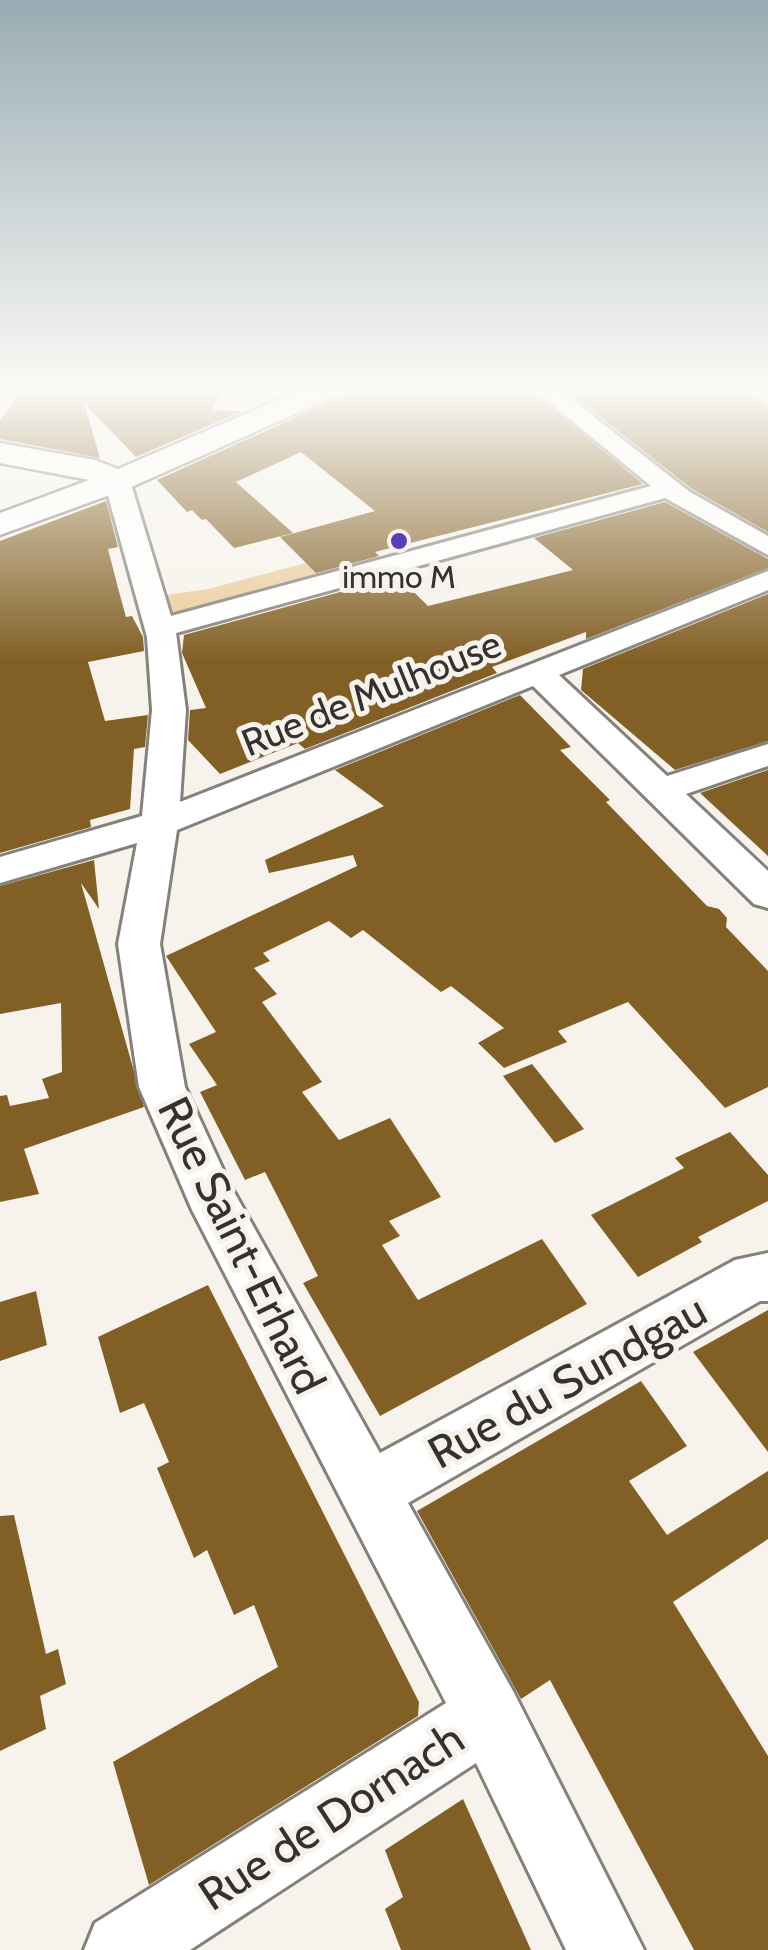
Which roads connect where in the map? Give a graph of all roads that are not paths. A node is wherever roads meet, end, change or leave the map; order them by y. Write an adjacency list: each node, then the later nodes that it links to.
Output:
1 (114, 479): 4 (street)
2 (121, 479): 4 (street)
3 (657, 479): 5 (street)
4 (116, 481): 6 (street); 9 (street, Rue Saint-Erhard)
5 (670, 489): 7 (street); 9 (street)
6 (0, 526)
7 (768, 547)
8 (768, 580): 10 (street, Rue de Mulhouse)
9 (160, 628): 13 (street, Rue Saint-Erhard)
10 (536, 672): 12 (street); 13 (street, Rue de Mulhouse)
11 (768, 754): 12 (street)
12 (660, 791): 15 (street)
13 (158, 824): 14 (street, Rue de Mulhouse); 17 (street, Rue Saint-Erhard)
14 (0, 870)
15 (768, 894)
16 (768, 1276): 17 (street, Rue du Sundgau)
17 (369, 1492): 18 (street, Rue Saint-Erhard)
18 (489, 1715): 19 (street, Rue de Dornach); 20 (street, Rue Saint-Erhard)
19 (122, 1950)
20 (606, 1950)

